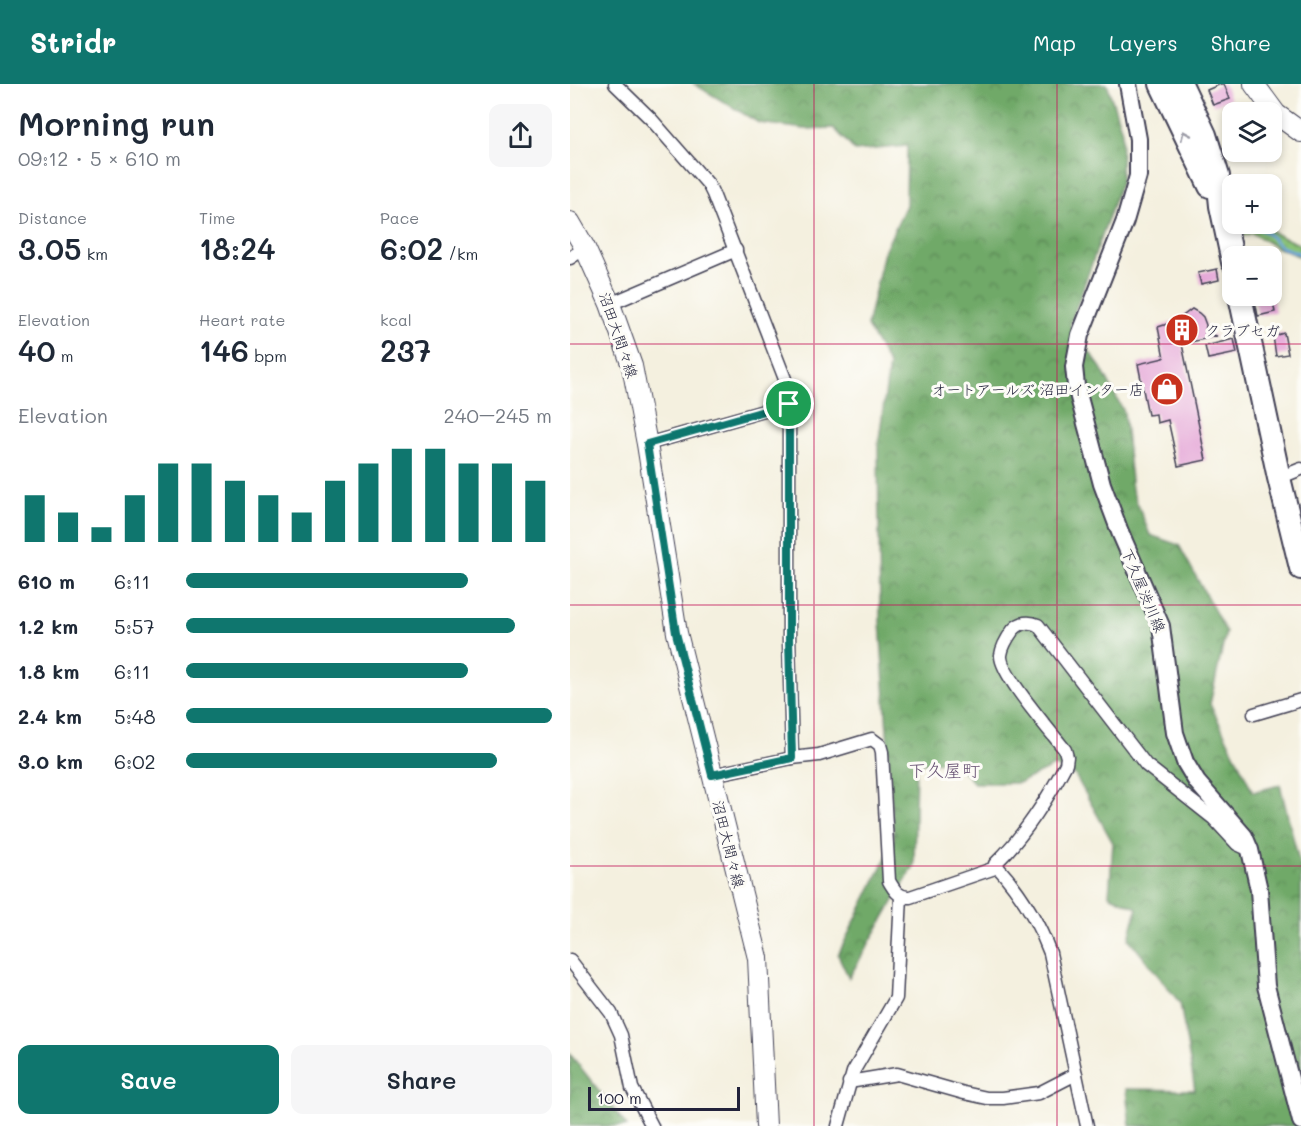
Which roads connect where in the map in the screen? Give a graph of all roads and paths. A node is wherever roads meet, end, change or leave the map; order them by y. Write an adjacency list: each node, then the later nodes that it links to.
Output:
1 (615, 84): 10 (street)
2 (1128, 84): 23 (main road, 下久屋渋川線)
3 (1161, 84): 7 (highway, one-way to 3)
4 (1181, 84): 7 (highway)
5 (1254, 84): 6 (main road)
6 (1301, 132)
7 (1221, 206): 9 (highway)
8 (570, 222): 11 (main road, 沼田大間々線)
9 (1230, 246)
10 (736, 250): 12 (street); 14 (street)
11 (577, 253): 12 (main road, 沼田大間々線)
12 (610, 304): 15 (main road, 沼田大間々線)
13 (1242, 306): 17 (highway)
14 (789, 404): 15 (street); 21 (street)
15 (647, 444): 22 (main road, 沼田大間々線)
16 (1301, 469): 17 (street)
17 (1279, 478): 18 (highway)
18 (1301, 568)
19 (1301, 700): 20 (street)
20 (1254, 714)
21 (792, 758): 22 (street); 25 (street)
22 (712, 775): 31 (main road, 沼田大間々線)
23 (1250, 849): 24 (street); 29 (main road, 下久屋渋川線)
24 (998, 867): 25 (street); 27 (street)
25 (901, 896): 28 (street)
26 (570, 960): 30 (street)
27 (1076, 1074): 28 (street); 33 (street)
28 (849, 1082): 32 (street)
29 (1301, 1120)
30 (652, 1126)
31 (766, 1126)
32 (838, 1126)
33 (1087, 1126)

